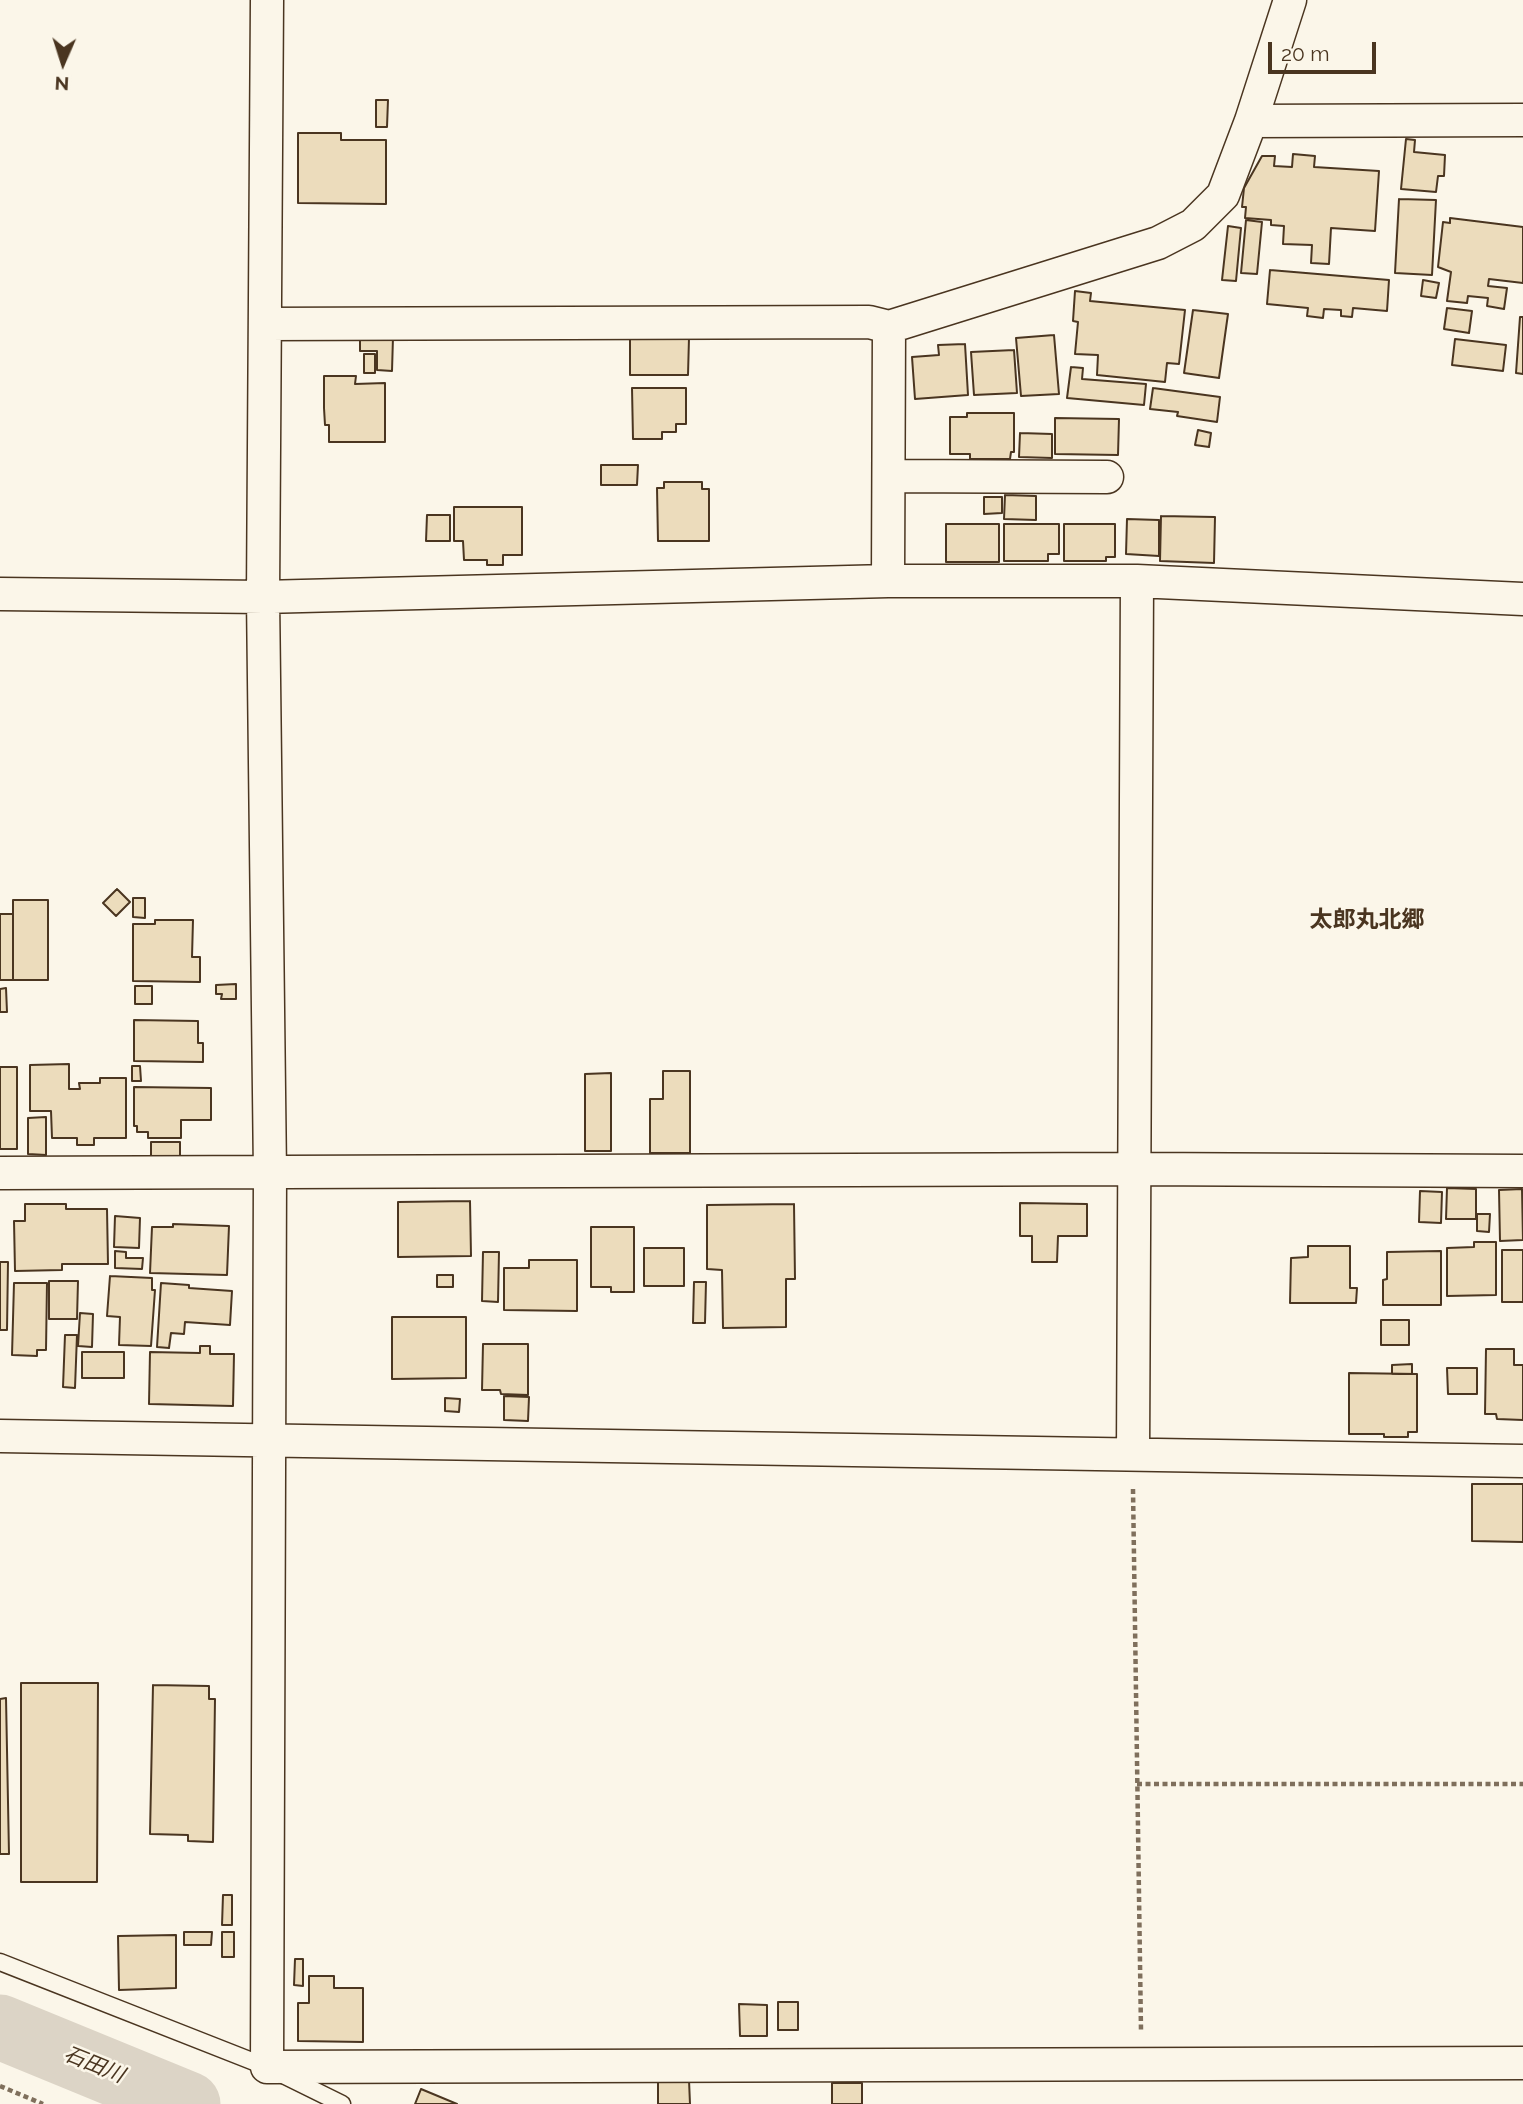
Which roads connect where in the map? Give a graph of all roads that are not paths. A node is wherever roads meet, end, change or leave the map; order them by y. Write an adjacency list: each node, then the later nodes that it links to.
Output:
1 (267, 0): 5 (street)
2 (1290, 0): 4 (street)
3 (1523, 120): 4 (street)
4 (1251, 121): 6 (street)
5 (265, 324): 6 (street); 12 (street)
6 (889, 327): 7 (street)
7 (889, 476): 8 (street); 9 (street)
8 (1107, 477)
9 (888, 581): 10 (street); 12 (street)
10 (1137, 581): 13 (street); 14 (street)
11 (0, 594): 12 (street)
12 (263, 597): 17 (street)
13 (1523, 599)
14 (1135, 1168): 15 (street); 17 (street); 20 (street)
15 (1523, 1171)
16 (0, 1173): 17 (street)
17 (270, 1174): 19 (street)
18 (0, 1436): 19 (street)
19 (269, 1442): 20 (street); 24 (street)
20 (1133, 1454): 21 (street)
21 (1523, 1461)
22 (0, 1962): 24 (lane)
23 (1523, 2063): 24 (street)
24 (267, 2067): 25 (lane)
25 (342, 2104)

